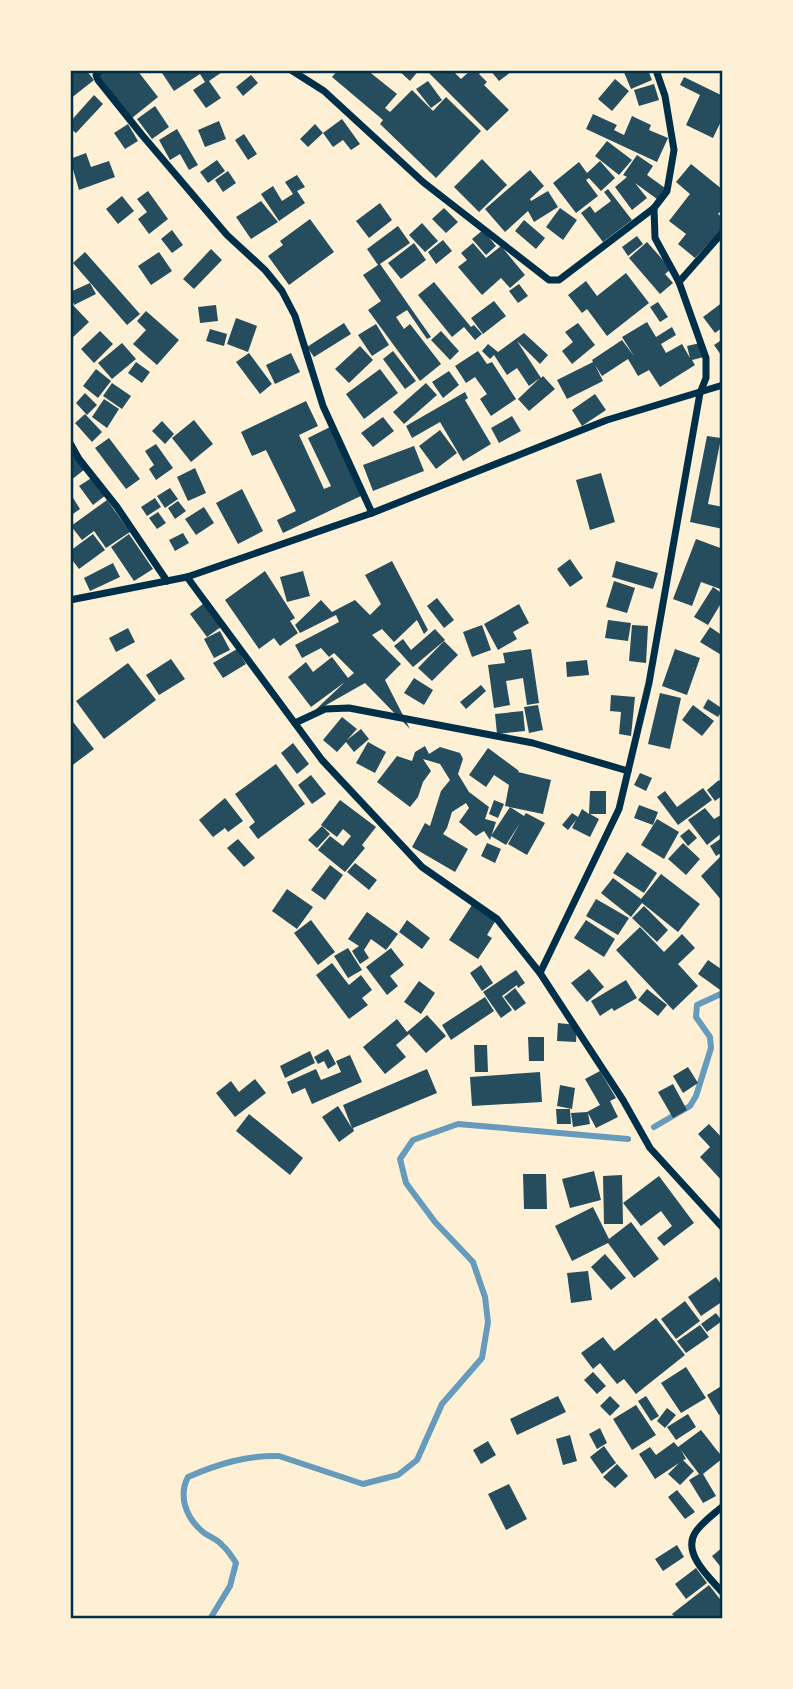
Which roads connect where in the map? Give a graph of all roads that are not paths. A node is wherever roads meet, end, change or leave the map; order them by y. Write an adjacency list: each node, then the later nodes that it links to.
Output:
1 (100, 70): 10 (street)
2 (291, 70): 4 (street)
3 (656, 70): 4 (street)
4 (654, 208): 6 (street)
5 (723, 232): 6 (street)
6 (679, 282): 8 (street)
7 (723, 385): 8 (street)
8 (700, 393): 10 (street); 15 (street)
9 (70, 443): 12 (street)
10 (372, 513): 11 (street)
11 (187, 577): 12 (street); 14 (street)
12 (167, 581): 13 (street)
13 (70, 600)
14 (295, 723): 15 (street); 16 (street)
15 (628, 771): 16 (street)
16 (540, 973): 17 (street)
17 (723, 1228)
18 (723, 1506): 19 (street)
19 (723, 1593)

